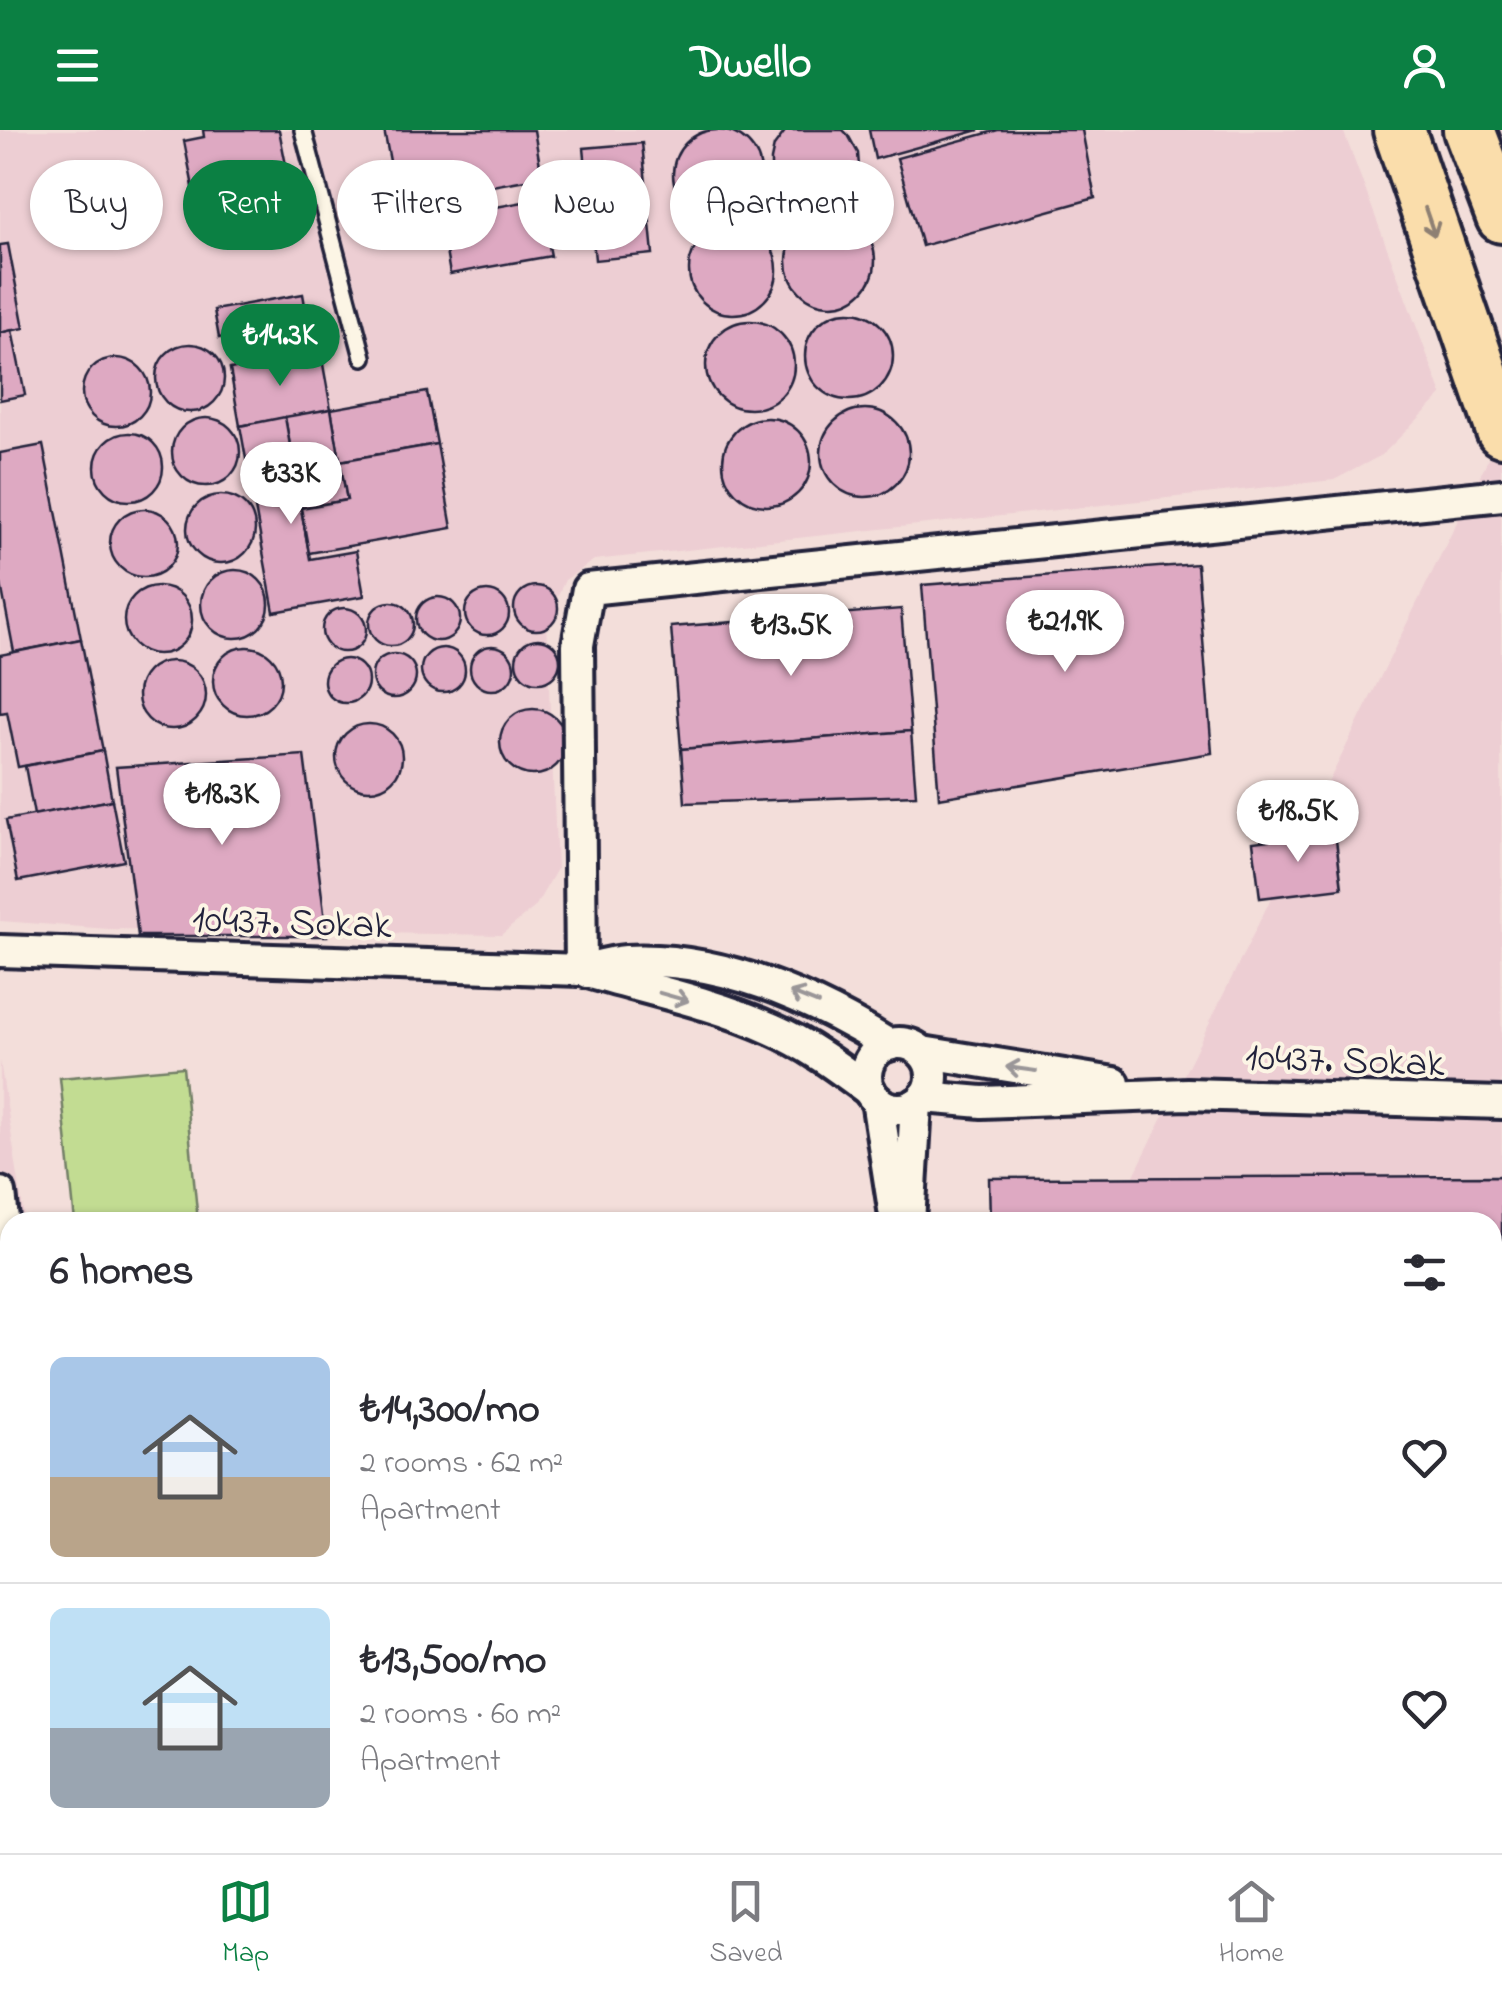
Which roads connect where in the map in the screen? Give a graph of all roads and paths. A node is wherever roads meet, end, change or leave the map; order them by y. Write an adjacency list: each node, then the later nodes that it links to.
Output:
1 (303, 130): 5 (lane)
2 (1399, 130): 6 (highway, one-way to 6)
3 (1470, 132): 4 (highway)
4 (1502, 217)
5 (363, 356)
6 (1502, 431)
7 (1502, 495): 9 (street)
8 (0, 951): 9 (street, 10437. Sokak)
9 (580, 970): 10 (street, 10437. Sokak, one-way to 9); 13 (street, 10437. Sokak, one-way to 13)
10 (889, 1045): 11 (street); 13 (street)
11 (922, 1052): 12 (street, 10437. Sokak, one-way to 11); 14 (street)
12 (1186, 1094): 14 (street, 10437. Sokak); 15 (street, 10437. Sokak)
13 (873, 1095): 14 (street); 16 (street)
14 (920, 1101): 17 (street)
15 (1502, 1103)
16 (894, 1212)
17 (910, 1212)

